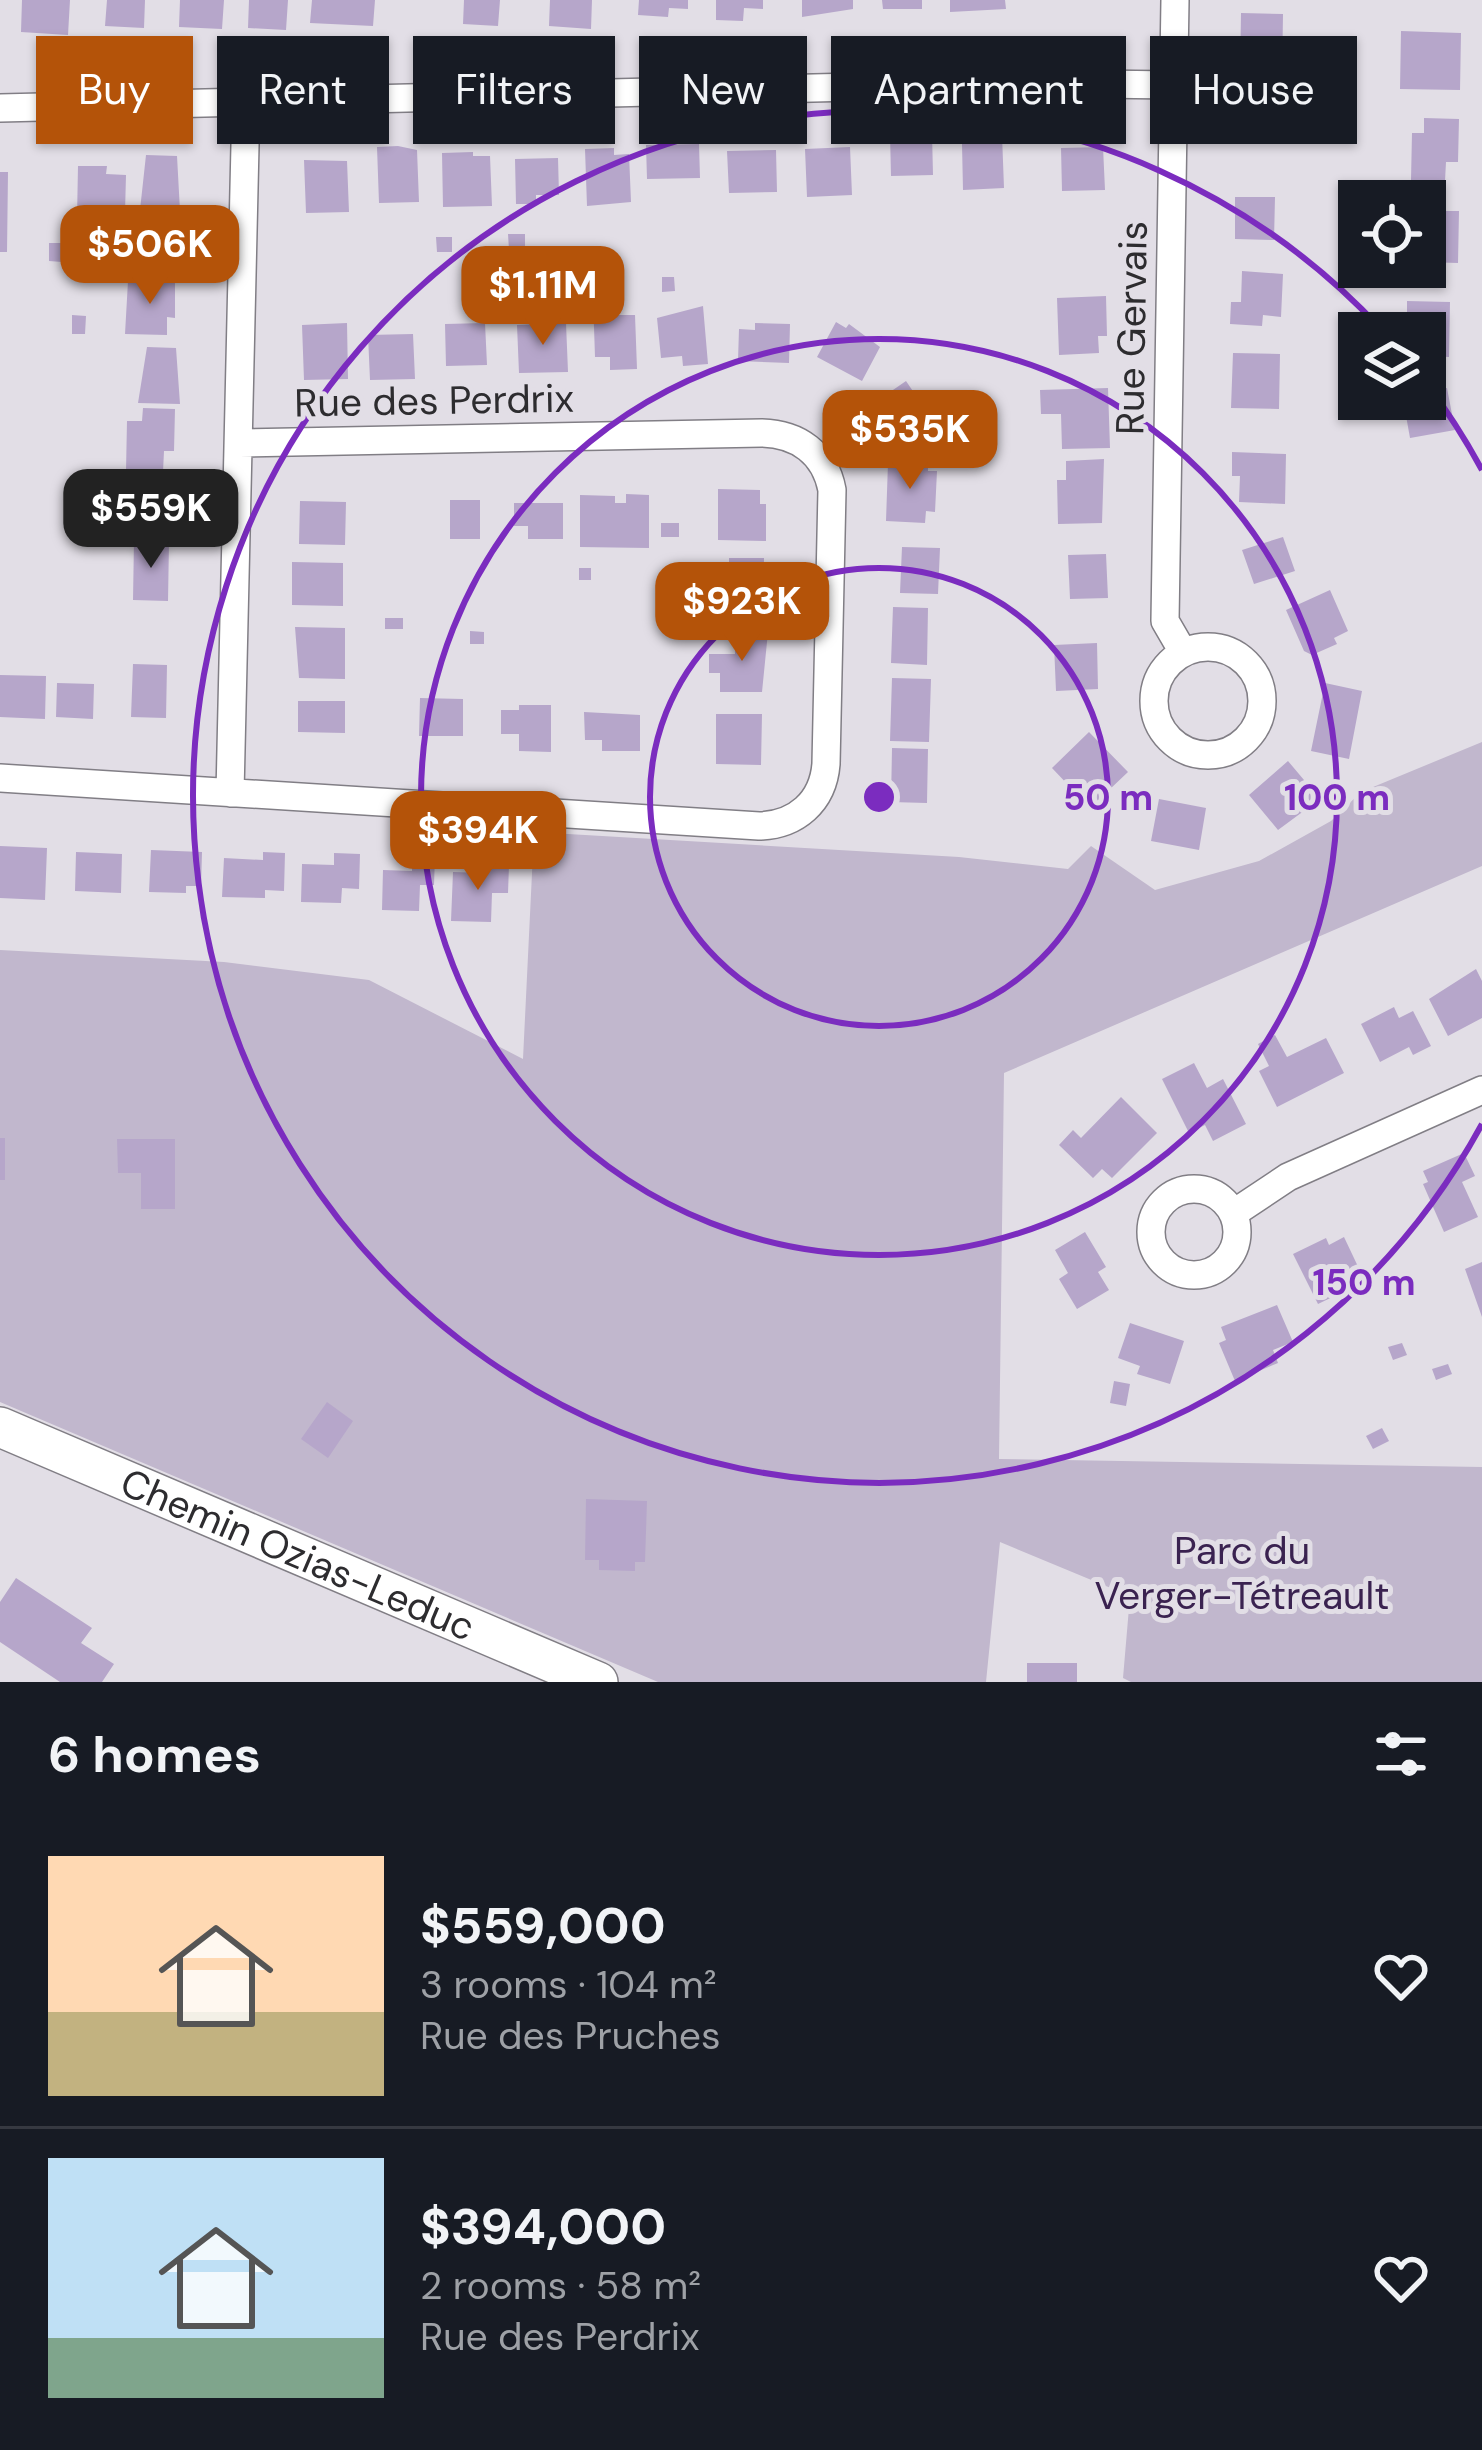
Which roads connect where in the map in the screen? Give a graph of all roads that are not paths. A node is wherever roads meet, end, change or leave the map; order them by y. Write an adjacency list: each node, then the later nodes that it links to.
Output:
1 (1175, 0): 2 (street, Rue Gervais)
2 (1175, 36)
3 (1150, 85): 4 (street)
4 (389, 98)
5 (217, 103): 6 (street)
6 (0, 108)
7 (245, 144): 9 (street)
8 (1173, 144): 10 (street, Rue Gervais)
9 (239, 443): 12 (street); 12 (street, Rue des Perdrix)
10 (1183, 652): 10 (street)
11 (0, 778): 12 (street, Rue des Perdrix)
12 (230, 793)
13 (1482, 1090): 14 (street)
14 (1234, 1213)
15 (0, 1427): 16 (street, Chemin Ozias-Leduc)
16 (598, 1682)

